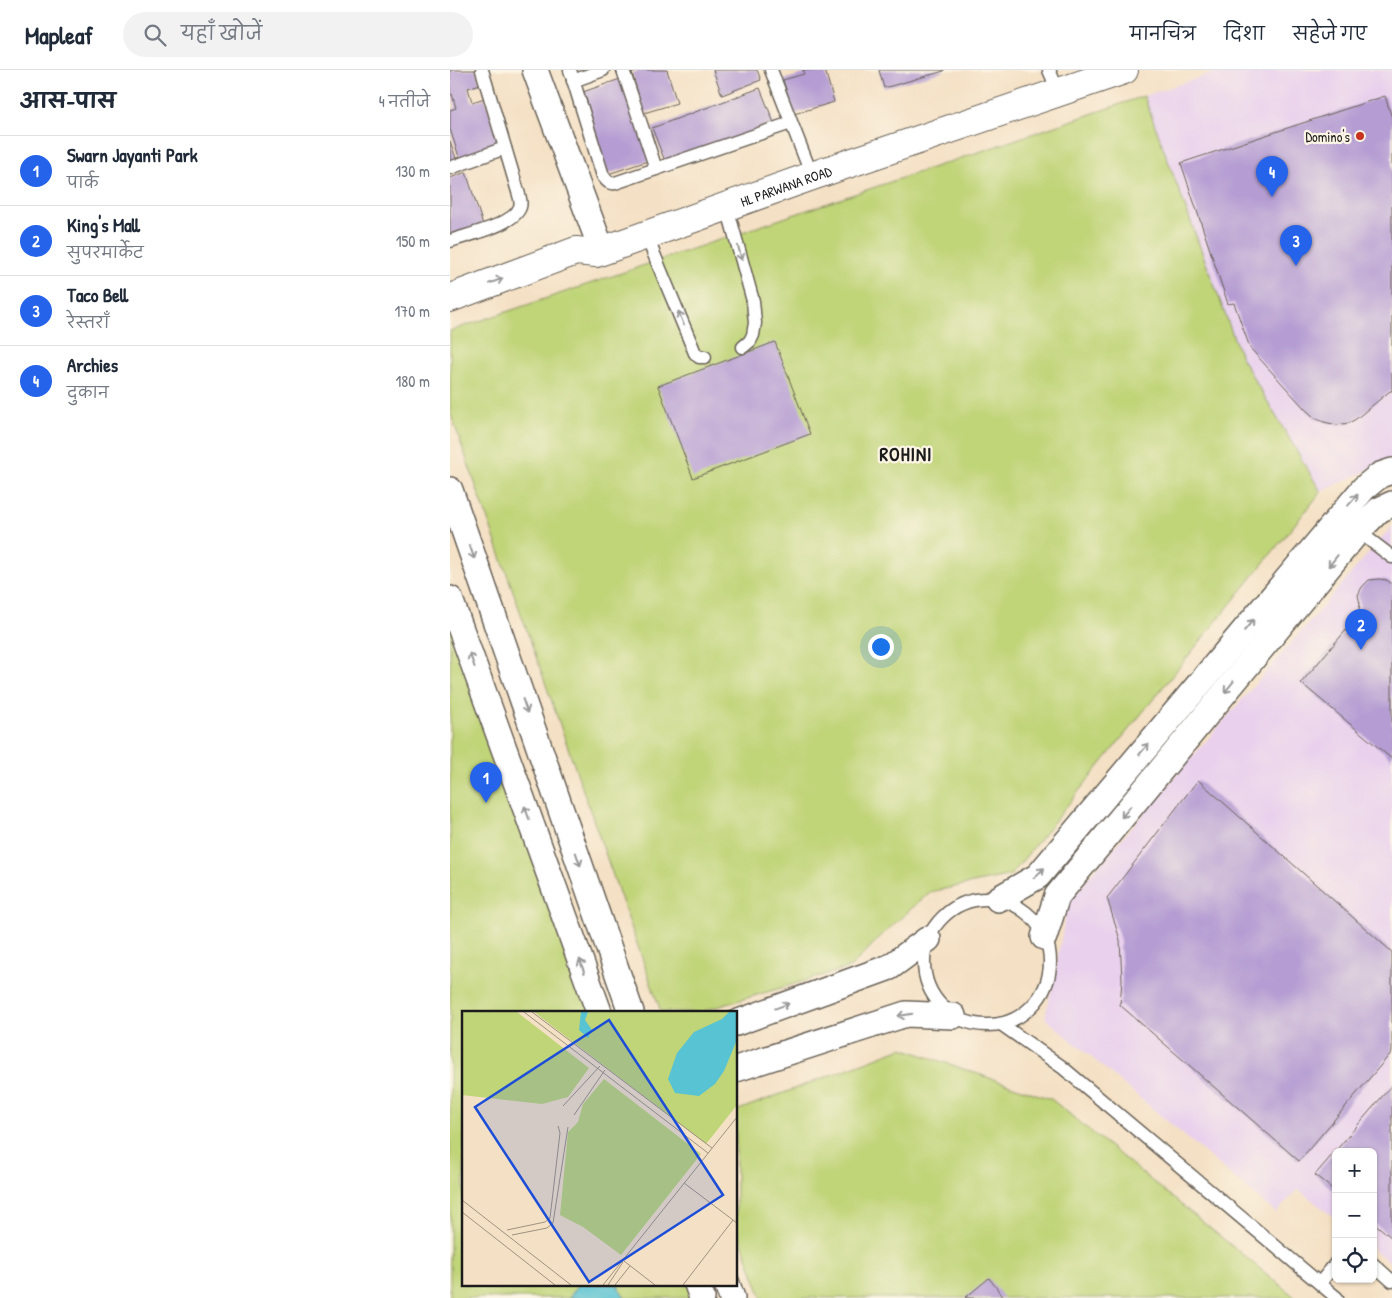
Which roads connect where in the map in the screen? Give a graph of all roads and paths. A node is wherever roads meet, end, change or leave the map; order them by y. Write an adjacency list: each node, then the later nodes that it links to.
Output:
1 (482, 70): 10 (lane)
2 (535, 70): 17 (street)
3 (603, 70): 7 (lane)
4 (623, 70): 12 (lane)
5 (771, 70): 9 (lane)
6 (1124, 70): 8 (street, HL PARWANA ROAD)
7 (571, 75): 12 (lane)
8 (1054, 82): 13 (street, HL PARWANA ROAD)
9 (792, 123): 12 (lane); 13 (lane)
10 (505, 148): 11 (lane); 16 (lane)
11 (450, 168)
12 (656, 169)
13 (812, 176): 14 (street, HL PARWANA ROAD)
14 (727, 207): 15 (street, HL PARWANA ROAD); 20 (lane, one-way to 20)
15 (646, 235): 17 (street, HL PARWANA ROAD); 21 (lane, one-way to 15)
16 (450, 241)
17 (599, 252): 18 (street, HL PARWANA ROAD, one-way to 17); 19 (street)
18 (450, 298)
19 (450, 317)
20 (743, 347)
21 (705, 357)
22 (1392, 470): 28 (street, one-way to 22)
23 (450, 490): 32 (street, one-way to 32)
24 (1392, 504): 25 (street)
25 (1358, 531): 26 (lane); 29 (street, one-way to 29)
26 (1392, 557)
27 (450, 599): 31 (street, one-way to 27)
28 (998, 899): 29 (lane); 30 (lane)
29 (1044, 937): 35 (lane)
30 (928, 939): 33 (lane); 34 (street, one-way to 30)
31 (599, 1011)
32 (631, 1011)
33 (953, 1016): 35 (lane); 36 (street, one-way to 36)
34 (738, 1021)
35 (1001, 1024): 40 (lane)
36 (738, 1068)
37 (1332, 1268): 40 (lane)
38 (1377, 1268): 39 (lane)
39 (1392, 1281)
40 (1320, 1283): 45 (lane)
41 (698, 1286): 43 (street)
42 (728, 1286): 44 (street)
43 (702, 1298)
44 (732, 1298)
45 (1338, 1298)

